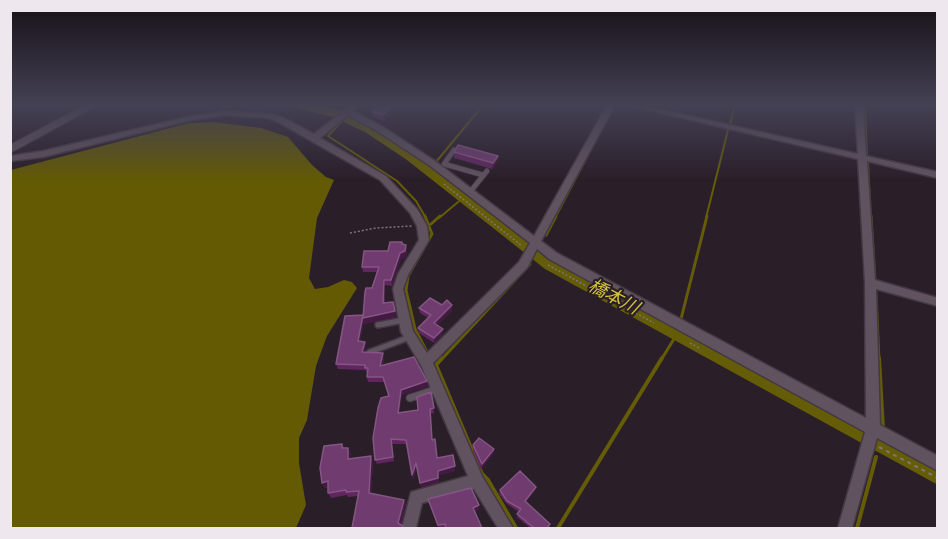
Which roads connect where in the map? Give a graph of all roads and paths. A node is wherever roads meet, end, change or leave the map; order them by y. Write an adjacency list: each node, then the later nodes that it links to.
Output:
1 (47, 130): 10 (main road)
2 (138, 130): 13 (street)
3 (300, 130): 9 (street)
4 (325, 130): 9 (street)
5 (382, 130): 16 (street)
6 (597, 130): 19 (street)
7 (743, 130): 12 (street)
8 (860, 130): 12 (street)
9 (315, 138): 17 (street)
10 (10, 150)
11 (454, 150): 16 (lane)
12 (862, 157): 14 (street); 20 (street)
13 (10, 159)
14 (938, 175)
15 (440, 181): 19 (path)
16 (470, 192): 19 (street)
17 (422, 226): 18 (path); 22 (street)
18 (350, 232)
19 (533, 248): 26 (street); 29 (street)
20 (870, 283): 21 (street); 29 (street)
21 (938, 302)
22 (404, 320): 23 (lane); 24 (street)
23 (378, 325)
24 (410, 337): 25 (lane); 26 (street)
25 (370, 352)
26 (426, 363): 27 (street)
27 (438, 389): 28 (lane); 31 (street)
28 (410, 398)
29 (873, 429): 30 (street); 34 (street)
30 (938, 464)
31 (477, 481): 32 (street); 33 (street)
32 (409, 528)
33 (506, 528)
34 (845, 528)

